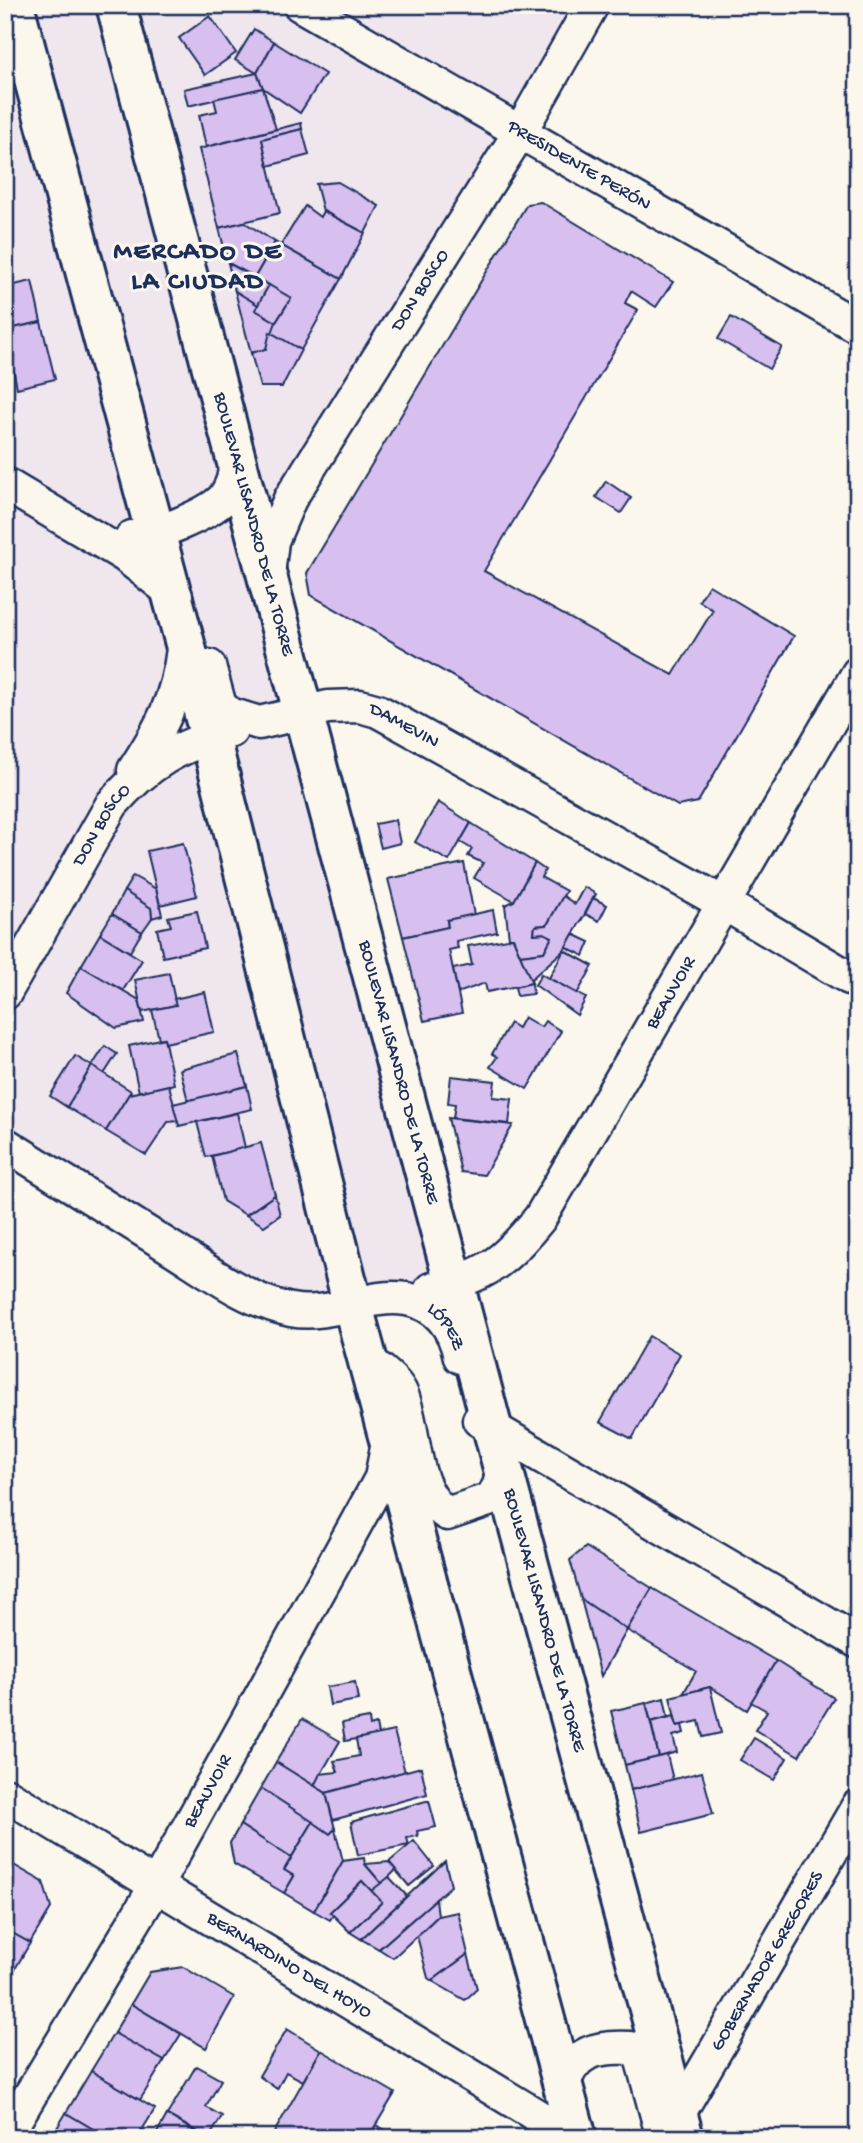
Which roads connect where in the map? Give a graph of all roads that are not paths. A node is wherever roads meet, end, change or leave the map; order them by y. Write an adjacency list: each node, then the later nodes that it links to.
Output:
1 (14, 5): 10 (street)
2 (116, 5): 7 (street, BOULEVAR LISANDRO DE LA TORRE)
3 (300, 5): 5 (street, PRESIDENTE PERÓN)
4 (592, 5): 5 (street, DON BOSCO)
5 (520, 132): 6 (street, PRESIDENTE PERÓN); 11 (street, DON BOSCO)
6 (858, 327)
7 (236, 463): 10 (street); 11 (street, BOULEVAR LISANDRO DE LA TORRE)
8 (5, 484): 9 (street, DAMEVIN)
9 (89, 533): 10 (street); 12 (street, DAMEVIN)
10 (154, 533): 12 (street)
11 (268, 583): 15 (street, BOULEVAR LISANDRO DE LA TORRE)
12 (169, 590): 13 (street); 15 (street, DAMEVIN)
13 (184, 643): 16 (street); 17 (street)
14 (858, 673): 18 (street, BEAUVOIR)
15 (278, 718): 16 (street, DON BOSCO); 18 (street, DAMEVIN); 22 (street, BOULEVAR LISANDRO DE LA TORRE)
16 (210, 737): 17 (street, DON BOSCO); 24 (street)
17 (112, 804): 20 (street, DON BOSCO)
18 (723, 903): 19 (street, DAMEVIN); 22 (street, BEAUVOIR)
19 (858, 983)
20 (5, 993)
21 (5, 1144): 24 (street)
22 (455, 1283): 23 (street, BEAUVOIR); 25 (street, BOULEVAR LISANDRO DE LA TORRE)
23 (391, 1297): 24 (street); 25 (street, LÓPEZ)
24 (362, 1335): 26 (street); 27 (street)
25 (493, 1429): 27 (street, BOULEVAR LISANDRO DE LA TORRE); 28 (street, LÓPEZ)
26 (389, 1436): 31 (street, BEAUVOIR); 32 (street)
27 (503, 1467): 33 (street, BOULEVAR LISANDRO DE LA TORRE)
28 (858, 1642)
29 (5, 1794): 31 (street, BERNARDINO DEL HOYO)
30 (858, 1806): 33 (street, GOBERNADOR GREGORES)
31 (157, 1884): 34 (street, BEAUVOIR); 35 (street, BERNARDINO DEL HOYO)
32 (563, 2086): 33 (street); 35 (street)
33 (675, 2130)
34 (5, 2137)
35 (575, 2138)

